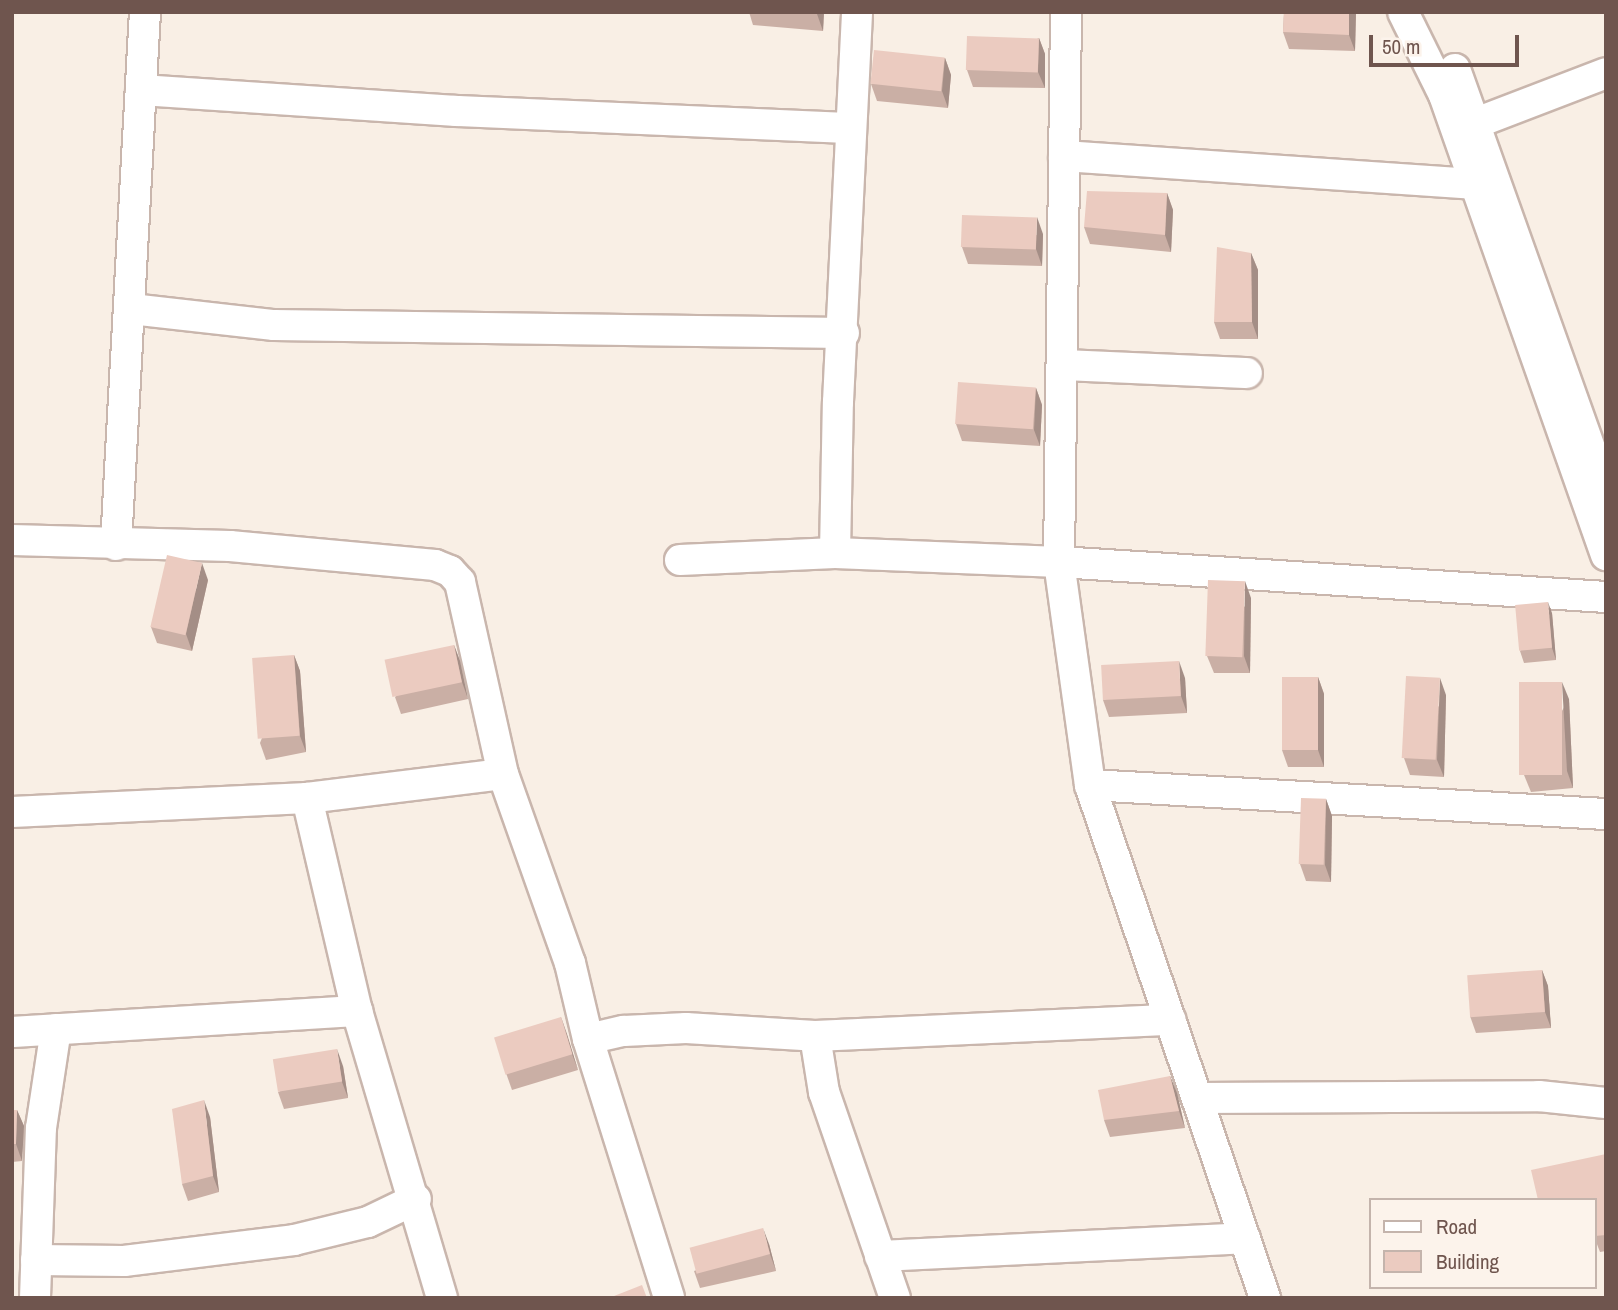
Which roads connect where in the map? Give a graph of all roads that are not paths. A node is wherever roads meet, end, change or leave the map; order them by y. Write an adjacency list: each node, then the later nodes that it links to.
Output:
1 (145, 12): 7 (street)
2 (857, 12): 9 (street)
3 (1066, 12): 10 (street)
4 (1403, 12): 11 (street)
5 (1426, 12): 8 (street)
6 (1606, 73): 8 (street)
7 (141, 90): 9 (street); 12 (street)
8 (1476, 123): 16 (street)
9 (850, 128): 13 (street)
10 (1064, 156): 11 (street); 14 (street)
11 (1476, 184): 20 (street)
12 (131, 309): 13 (street); 18 (street)
13 (844, 333): 19 (street)
14 (1062, 365): 15 (street); 22 (street)
15 (1247, 373)
16 (1606, 494)
17 (12, 540): 18 (street)
18 (116, 545): 24 (street)
19 (835, 553): 21 (street); 22 (street)
20 (1606, 555)
21 (680, 560)
22 (1059, 562): 23 (street); 25 (street)
23 (1606, 597)
24 (503, 774): 26 (street); 34 (street)
25 (1090, 785): 28 (street); 30 (street)
26 (307, 798): 27 (street); 29 (street)
27 (12, 812)
28 (1606, 814)
29 (357, 1011): 31 (street); 37 (street)
30 (1171, 1020): 33 (street); 35 (street)
31 (56, 1029): 32 (street); 40 (street)
32 (12, 1032)
33 (815, 1036): 34 (street); 39 (street)
34 (588, 1039): 43 (street)
35 (1198, 1098): 36 (street); 38 (street)
36 (1606, 1102)
37 (416, 1199): 40 (street); 42 (street)
38 (1245, 1238): 39 (street); 45 (street)
39 (880, 1256): 44 (street)
40 (36, 1260): 41 (street)
41 (35, 1298)
42 (442, 1298)
43 (669, 1298)
44 (895, 1298)
45 (1265, 1298)

